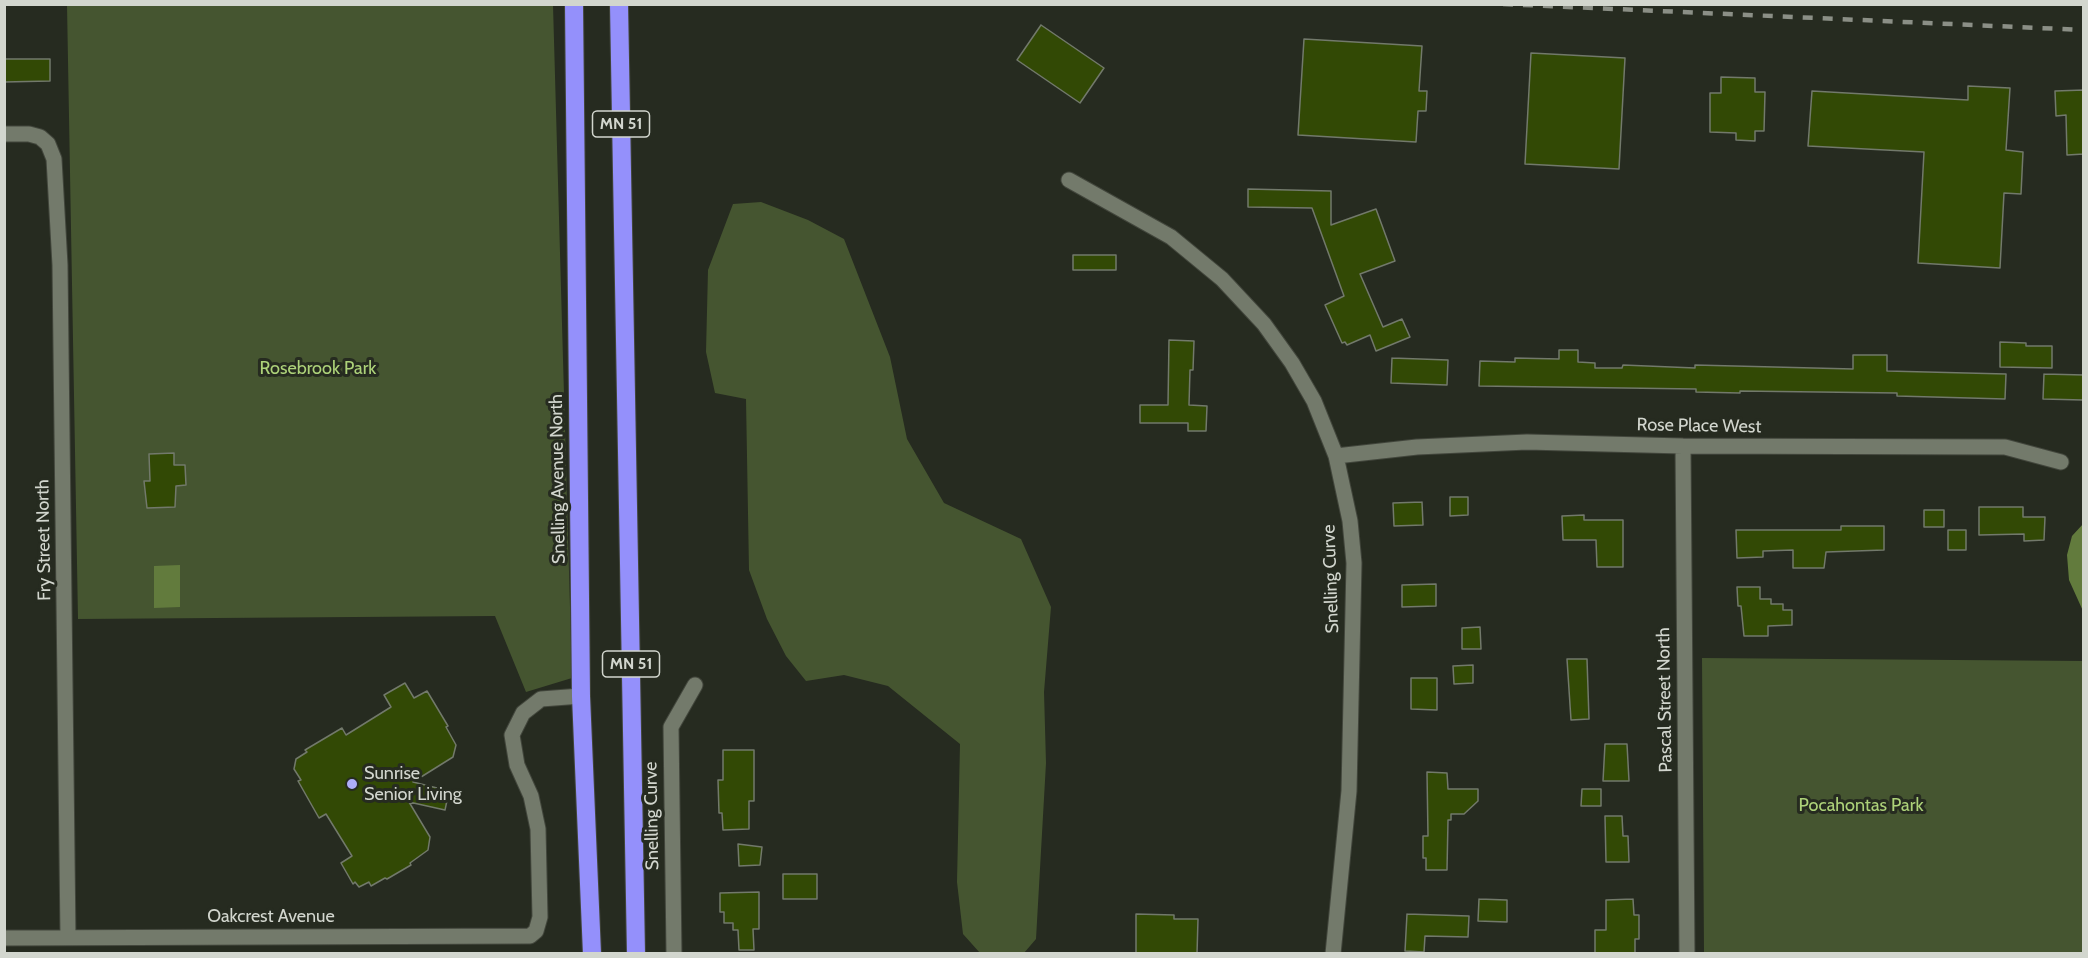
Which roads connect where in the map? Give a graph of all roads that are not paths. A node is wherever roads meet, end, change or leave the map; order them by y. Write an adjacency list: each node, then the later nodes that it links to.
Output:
1 (574, 4): 9 (highway, Snelling Avenue North / MN 51)
2 (619, 4): 13 (highway, MN 51)
3 (4, 134): 11 (street, Fry Street North)
4 (1069, 180): 6 (street, Snelling Curve)
5 (1683, 446): 6 (street, Rose Place West); 7 (street, Rose Place West); 16 (street, Pascal Street North)
6 (1336, 456): 15 (street, Snelling Curve)
7 (2061, 462)
8 (695, 686): 14 (street, Snelling Curve)
9 (581, 696): 11 (street, Oakcrest Avenue); 12 (highway, Snelling Avenue North / MN 51)
10 (4, 938): 11 (street, Oakcrest Avenue)
11 (68, 938)
12 (592, 954)
13 (636, 954)
14 (674, 954)
15 (1333, 954)
16 (1687, 954)

